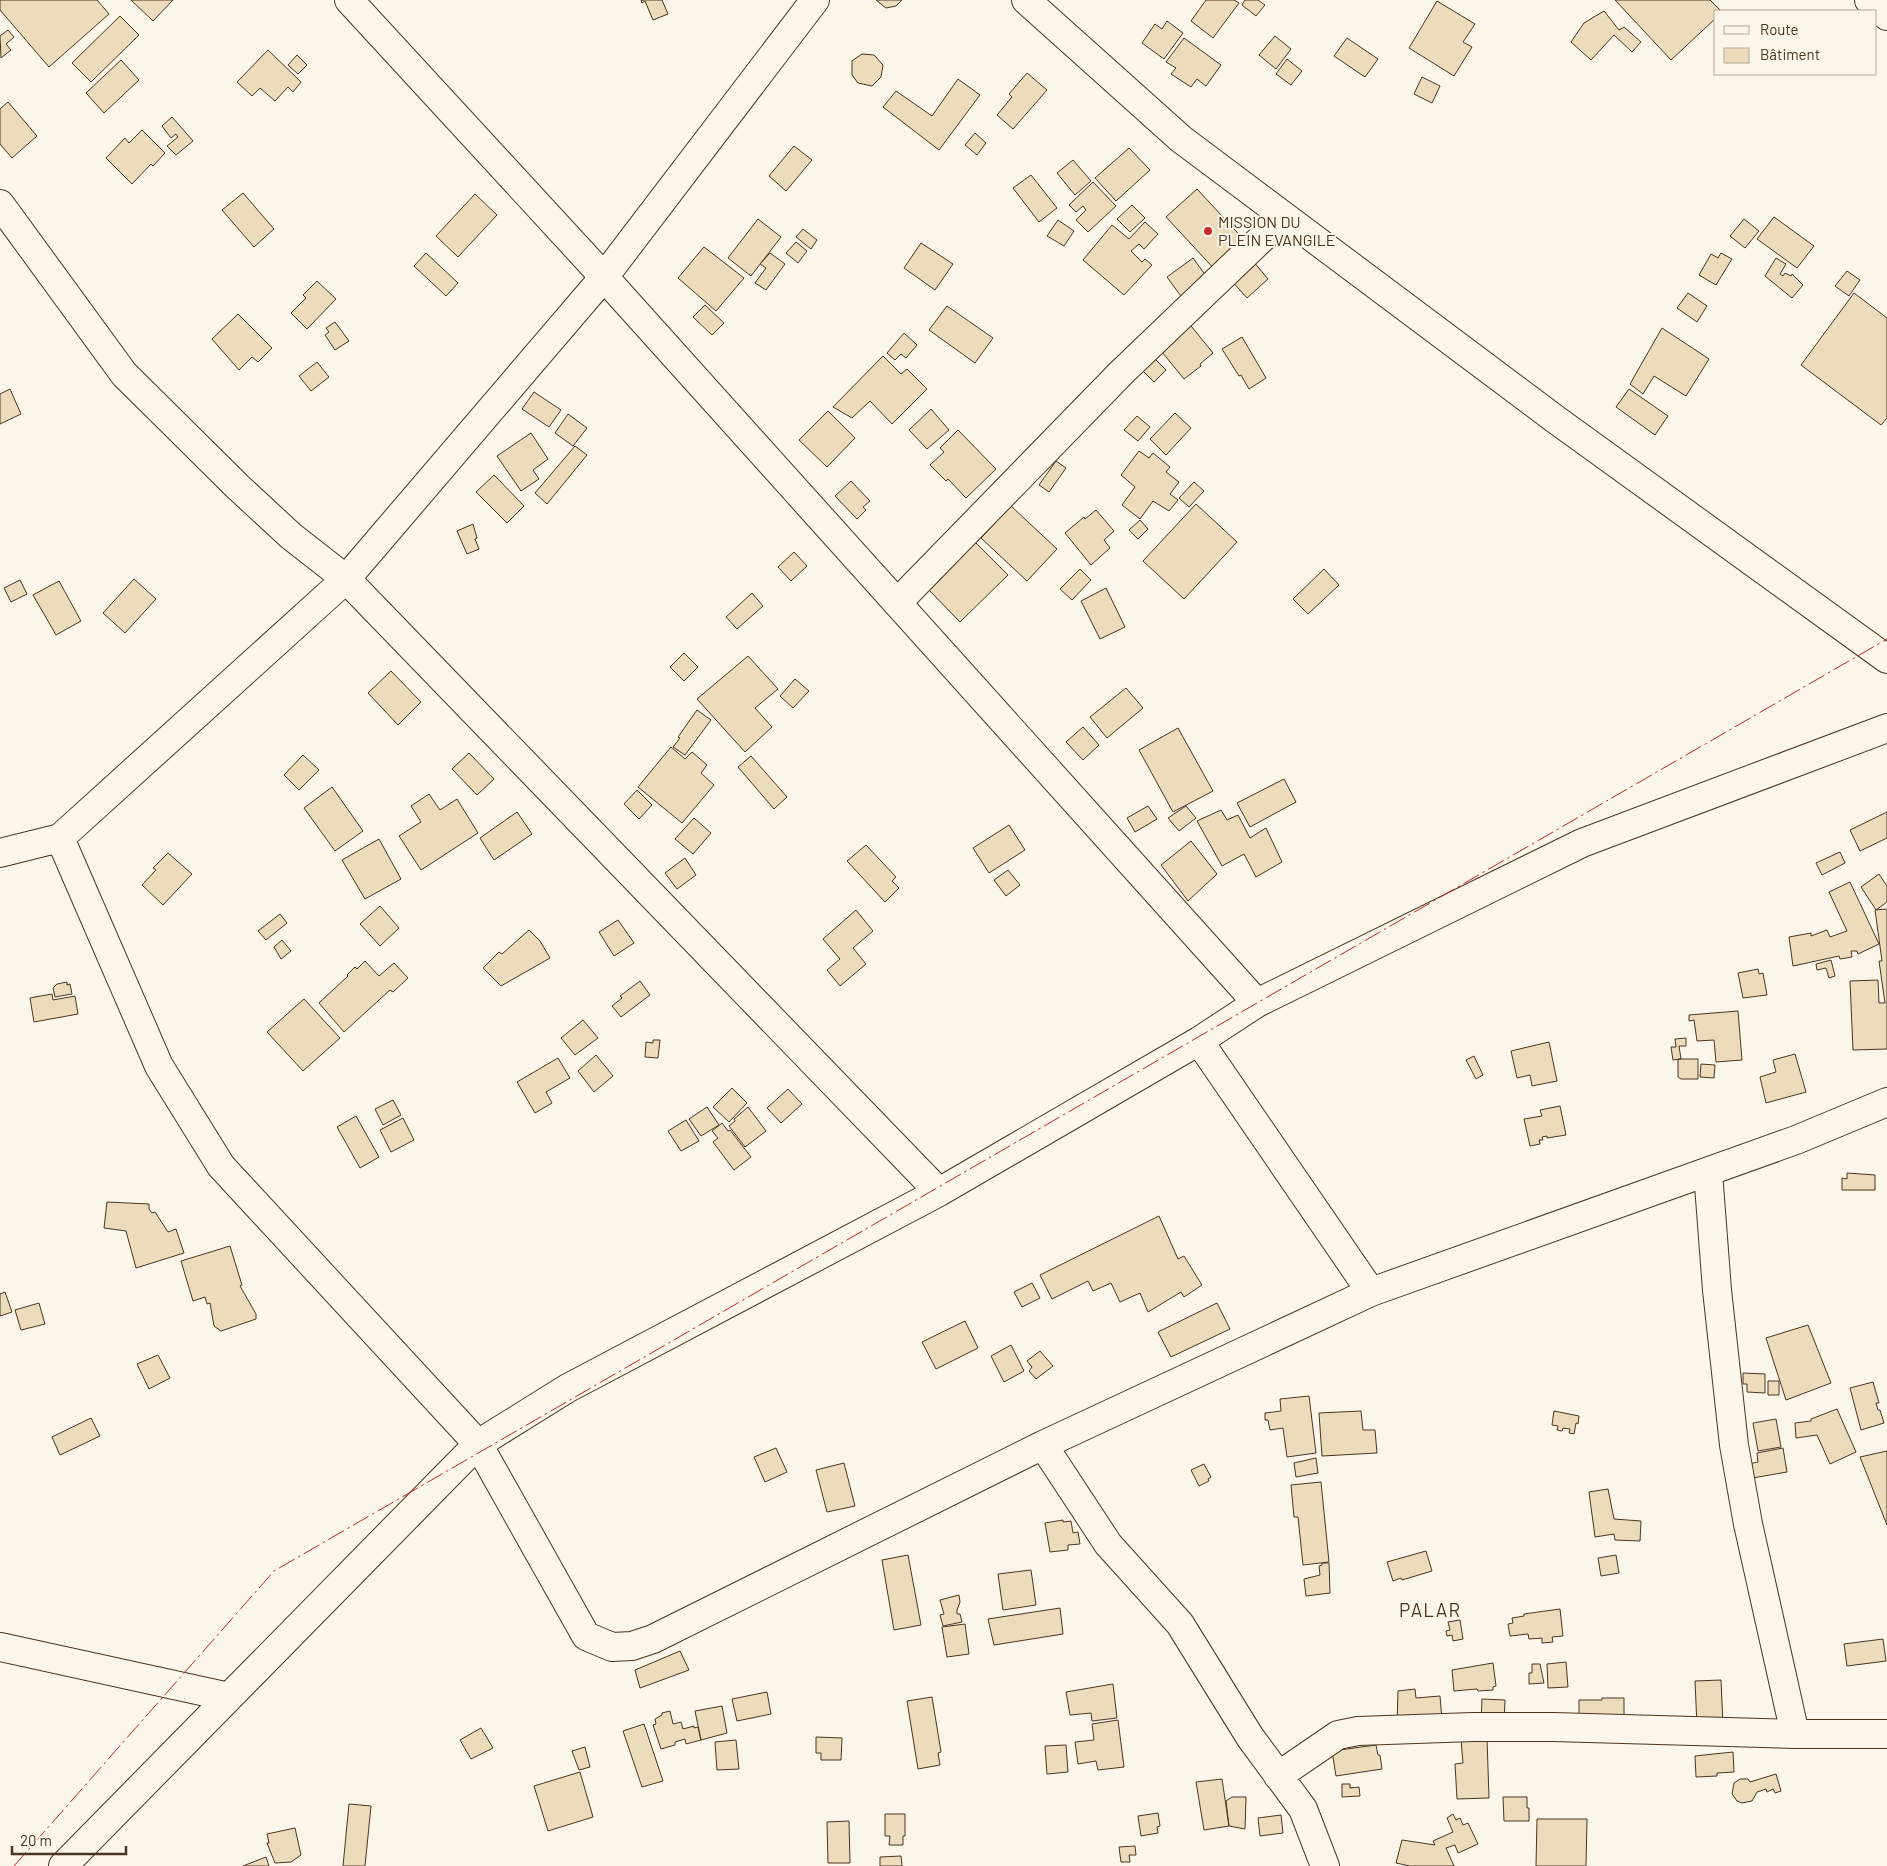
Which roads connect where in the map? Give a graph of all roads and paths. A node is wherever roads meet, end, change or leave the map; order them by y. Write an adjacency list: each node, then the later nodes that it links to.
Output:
1 (349, 0): 8 (street)
2 (815, 0): 8 (street)
3 (1026, 0): 7 (street)
4 (1869, 0): 5 (street)
5 (1887, 16)
6 (0, 204): 9 (street)
7 (1284, 217): 10 (street); 11 (street)
8 (604, 277): 9 (street); 10 (street)
9 (346, 579): 13 (street); 19 (street)
10 (897, 603): 15 (street)
11 (1887, 659)
12 (1887, 728): 15 (street)
13 (60, 838): 14 (street); 21 (street)
14 (0, 854)
15 (1257, 1003): 16 (street)
16 (1199, 1041): 19 (street); 20 (street)
17 (1887, 1102): 18 (street)
18 (1708, 1172): 20 (street); 25 (street)
19 (939, 1192): 21 (street)
20 (1371, 1292): 22 (street)
21 (478, 1444): 22 (street); 24 (street)
22 (1044, 1445): 27 (street)
23 (0, 1647): 24 (street)
24 (229, 1697): 28 (street)
25 (1795, 1734): 26 (street); 27 (street)
26 (1887, 1734)
27 (1278, 1776): 29 (street)
28 (63, 1866)
29 (1325, 1866)

